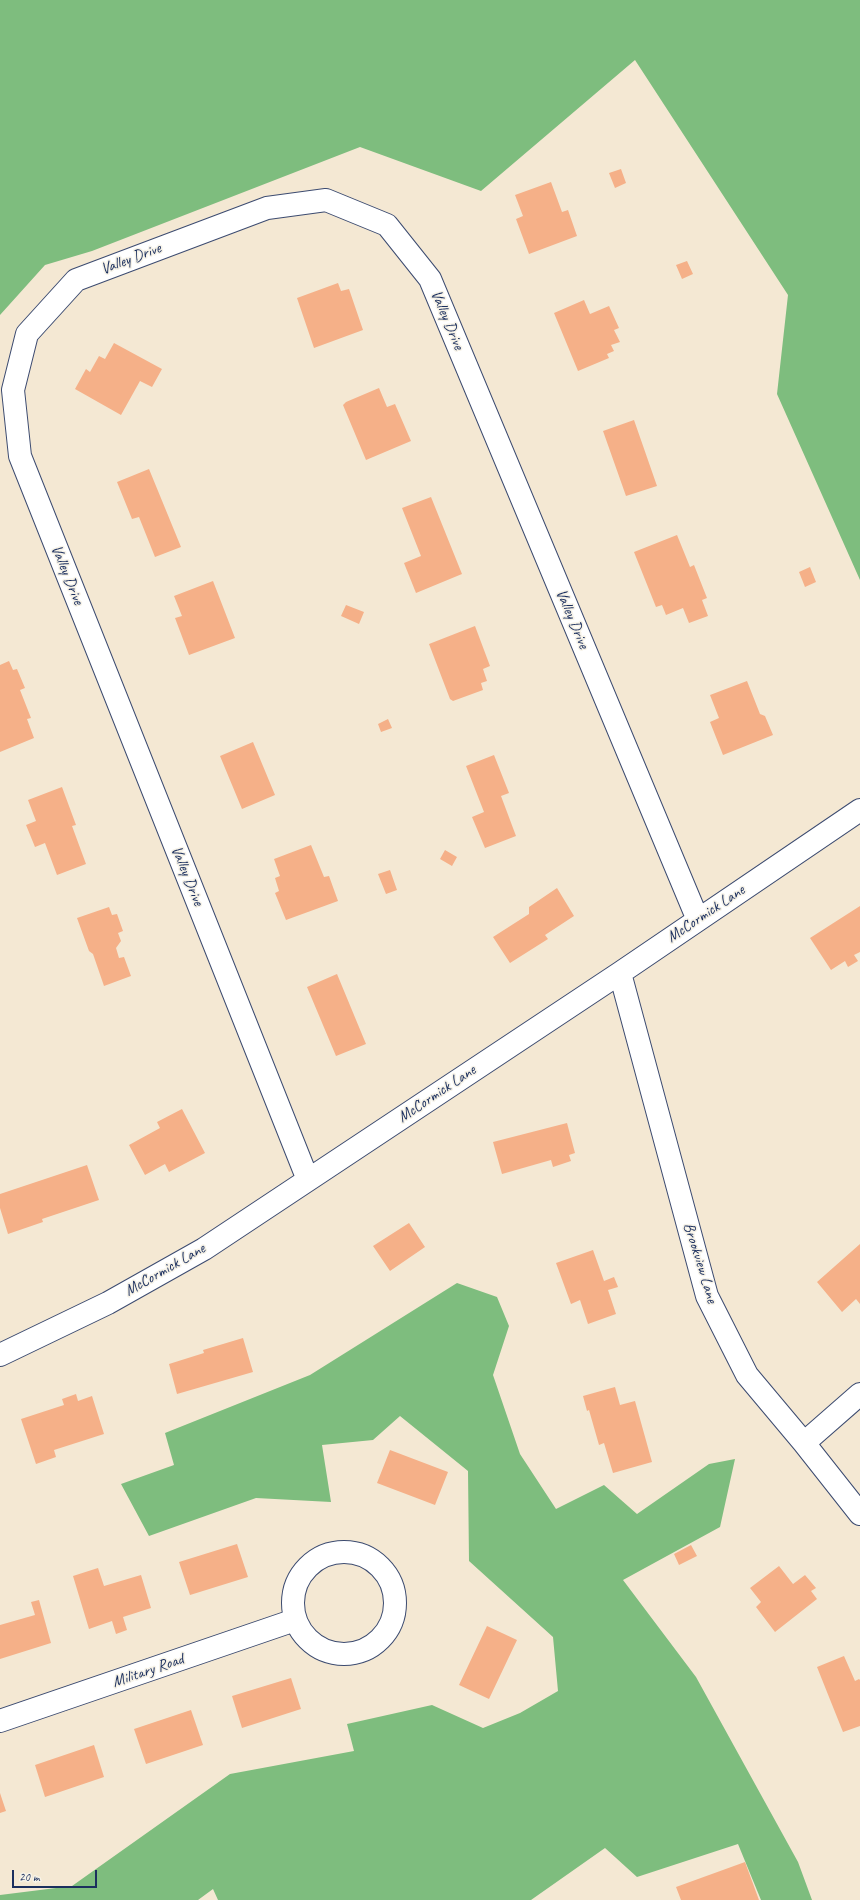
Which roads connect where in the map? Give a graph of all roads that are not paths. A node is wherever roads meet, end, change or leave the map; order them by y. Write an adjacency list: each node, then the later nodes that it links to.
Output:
1 (860, 810): 2 (street, McCormick Lane)
2 (698, 920): 3 (street, McCormick Lane); 4 (street, Valley Drive)
3 (620, 972): 4 (street, McCormick Lane); 7 (street, Brookview Lane)
4 (308, 1180): 5 (street, McCormick Lane)
5 (0, 1355)
6 (860, 1394): 7 (street)
7 (804, 1443): 8 (street, Brookview Lane)
8 (860, 1514)
9 (295, 1620): 9 (street); 10 (street, Military Road)
10 (0, 1722)

